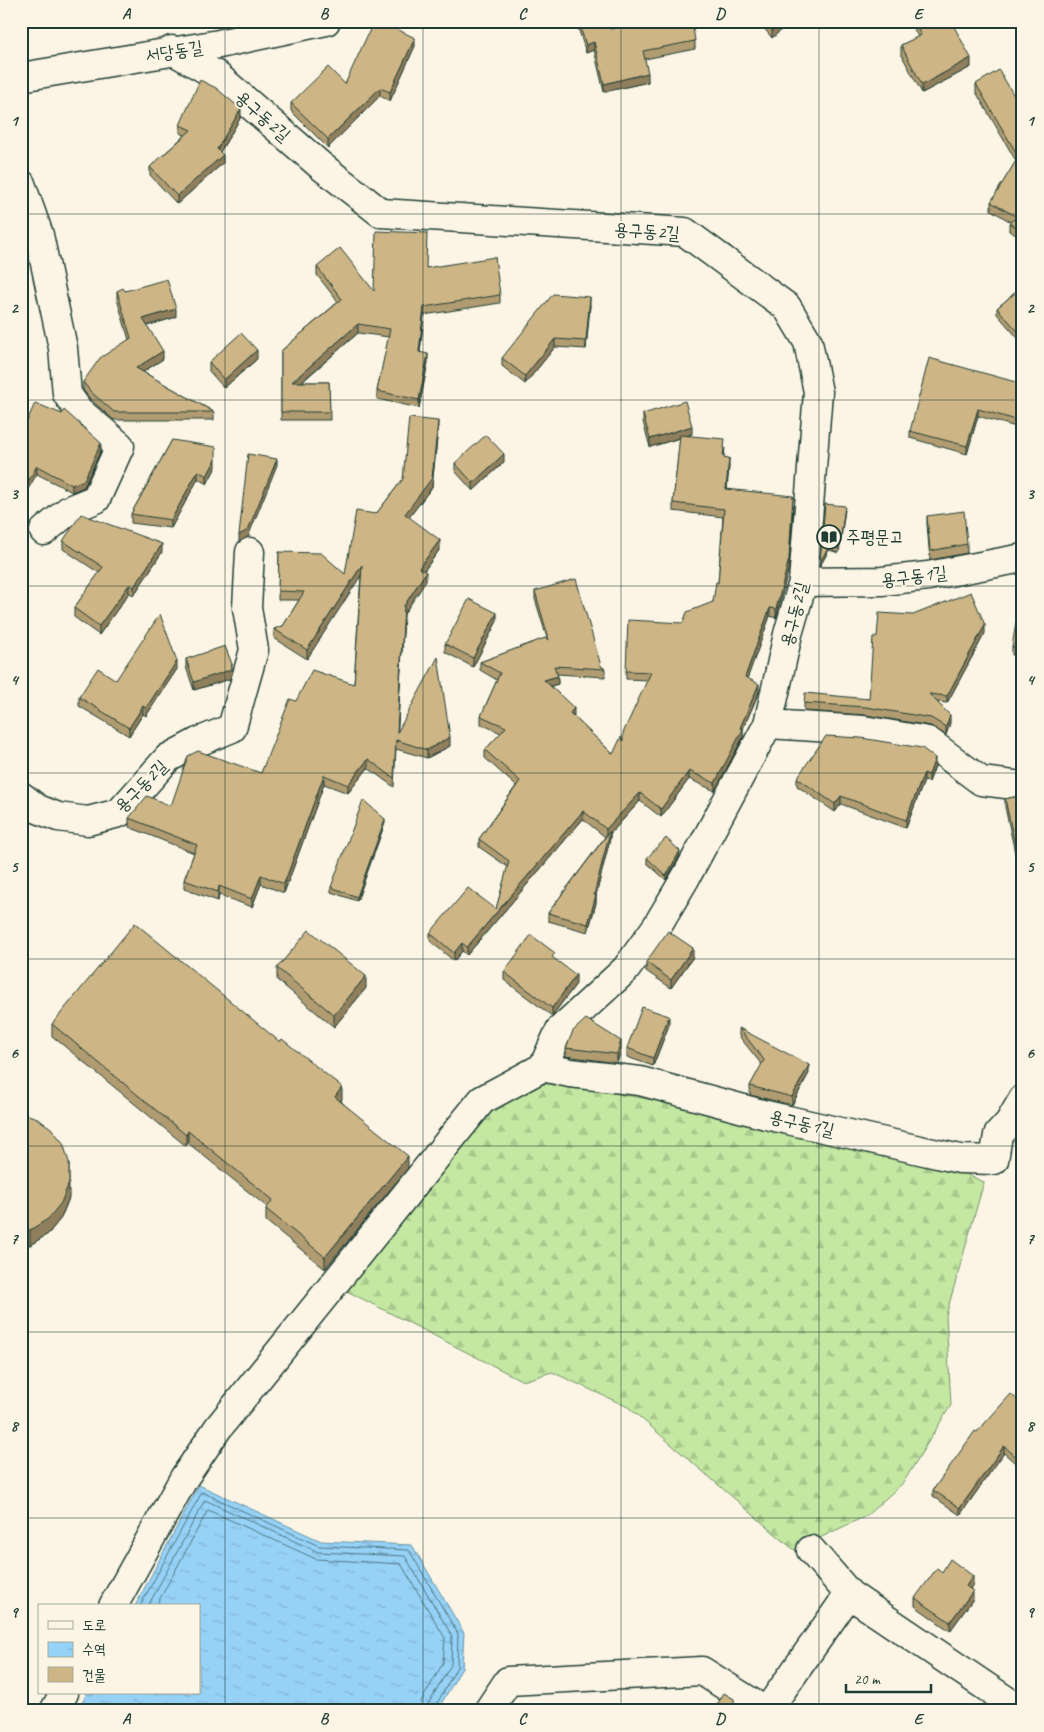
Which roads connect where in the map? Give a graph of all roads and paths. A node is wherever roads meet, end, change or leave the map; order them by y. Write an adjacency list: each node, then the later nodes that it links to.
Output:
1 (326, 21): 2 (street, 서당동길)
2 (172, 50): 3 (street, 서당동길); 8 (street, 용구동2길)
3 (21, 78)
4 (21, 184): 5 (street)
5 (44, 531)
6 (250, 552): 11 (street, 용구동2길)
7 (1023, 558): 8 (street, 용구동1길)
8 (803, 582): 9 (street, 용구동2길)
9 (768, 724): 10 (street); 12 (street, 용구동2길)
10 (1023, 786)
11 (21, 796)
12 (543, 1067): 13 (street, 용구동1길); 16 (street)
13 (1023, 1099)
14 (810, 1550): 15 (street)
15 (849, 1594): 20 (street); 21 (street)
16 (113, 1604)
17 (63, 1694): 18 (street)
18 (54, 1711)
19 (488, 1711): 20 (street)
20 (766, 1711)
21 (1022, 1711)

